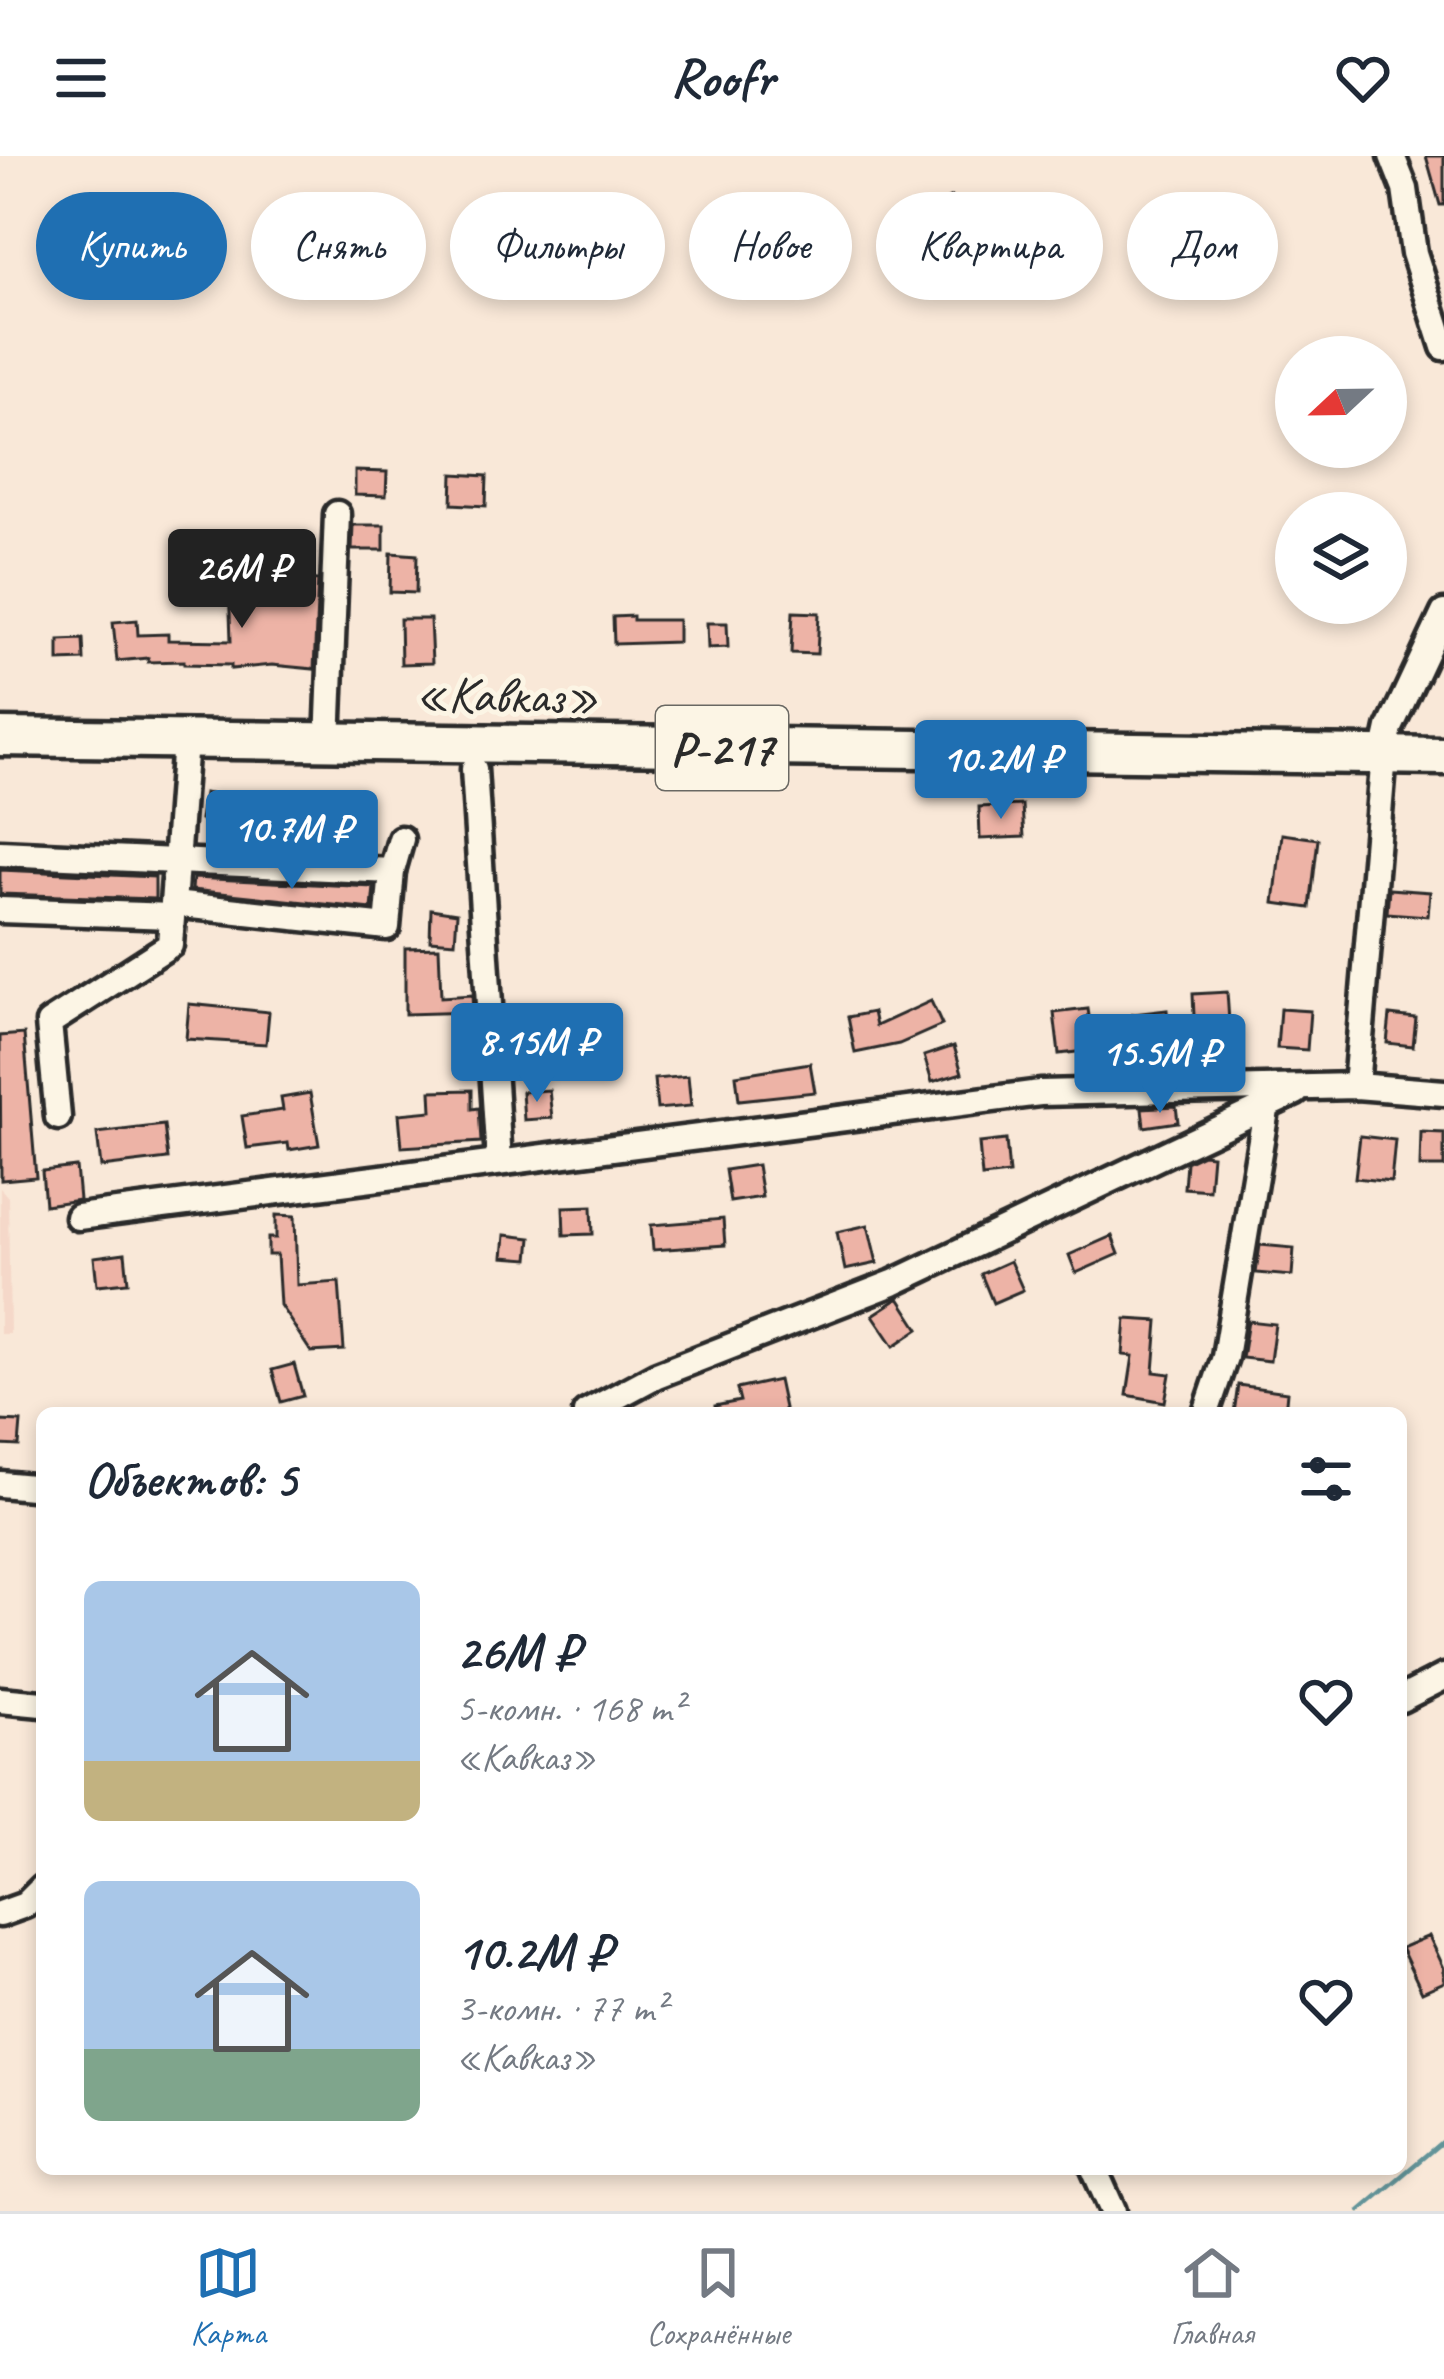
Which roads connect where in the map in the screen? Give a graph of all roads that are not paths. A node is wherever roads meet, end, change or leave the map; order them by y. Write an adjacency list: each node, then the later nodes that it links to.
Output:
1 (1392, 156): 2 (street)
2 (1444, 347)
3 (337, 514): 7 (street)
4 (1444, 613): 8 (street)
5 (0, 737): 6 (highway, «Кавказ» / Р-217)
6 (185, 741): 7 (highway, «Кавказ» / Р-217); 13 (street)
7 (328, 743): 8 (highway, «Кавказ» / Р-217)
8 (1384, 755): 9 (highway, «Кавказ» / Р-217); 17 (street)
9 (1444, 756)
10 (474, 769): 22 (street)
11 (401, 839): 14 (street)
12 (0, 853): 13 (street)
13 (176, 860): 14 (street); 16 (street)
14 (392, 871): 16 (street)
15 (0, 910): 16 (street)
16 (173, 910): 21 (street)
17 (1356, 1086): 18 (street); 19 (street)
18 (1310, 1087): 20 (street); 22 (street)
19 (1444, 1093)
20 (1267, 1104): 24 (street); 25 (street)
21 (58, 1117)
22 (499, 1161): 23 (street)
23 (78, 1217)
24 (597, 1407)
25 (1208, 1407)
26 (0, 1484): 27 (street)
27 (36, 1487)
28 (1444, 1677): 29 (street)
29 (1407, 1696)
30 (0, 1700): 31 (street)
31 (36, 1703)
32 (36, 1894): 33 (street)
33 (0, 1914)
34 (1097, 2175): 35 (street)
35 (1113, 2211)

